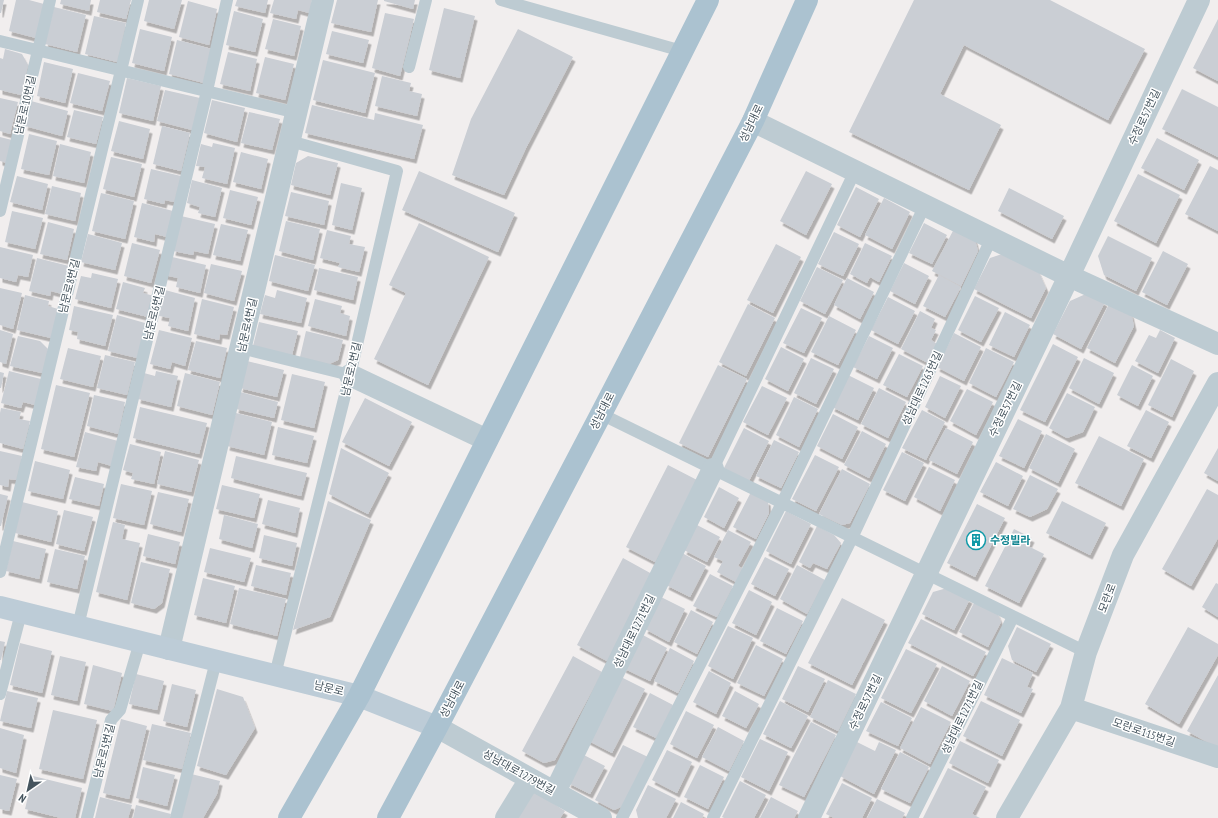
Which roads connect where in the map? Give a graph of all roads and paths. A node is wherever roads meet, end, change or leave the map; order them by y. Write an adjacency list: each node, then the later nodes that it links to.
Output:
1 (50, 0): 12 (lane, 남문로10번길)
2 (138, 0): 15 (lane, 남문로8번길)
3 (227, 0): 16 (lane, 남문로6번길)
4 (323, 0): 17 (street, 남문로4번길)
5 (426, 0): 14 (lane)
6 (501, 0): 10 (lane)
7 (708, 0): 13 (main road)
8 (807, 0): 18 (main road, 성남대로)
9 (1199, 0): 24 (street, 수정로57번길)
10 (524, 3): 13 (lane)
11 (0, 41): 12 (lane)
12 (38, 50): 15 (lane); 22 (lane, 남문로10번길)
13 (682, 51): 30 (main road)
14 (409, 67)
15 (121, 70): 16 (lane); 34 (lane, 남문로8번길)
16 (207, 91): 17 (lane); 39 (lane, 남문로6번길)
17 (297, 113): 19 (street, 남문로4번길)
18 (753, 121): 20 (street); 29 (main road, 성남대로)
19 (290, 140): 26 (street, 남문로4번길); 27 (lane, 남문로2번길)
20 (855, 171): 21 (street); 31 (lane)
21 (925, 205): 23 (street); 32 (lane)
22 (0, 211)
23 (992, 238): 24 (street); 33 (lane, 성남대로1263번길)
24 (1069, 276): 25 (street); 35 (street, 수정로57번길)
25 (1218, 344)
26 (241, 348): 27 (lane); 41 (street, 남문로4번길)
27 (350, 375): 30 (street); 44 (lane, 남문로2번길)
28 (1218, 383): 42 (street, 모란로)
29 (601, 414): 31 (lane); 48 (main road, 성남대로)
30 (487, 440): 46 (main road)
31 (713, 469): 32 (lane); 51 (street, 성남대로1271번길)
32 (782, 503): 33 (lane); 58 (lane)
33 (852, 538): 35 (lane); 59 (lane)
34 (0, 572)
35 (926, 574): 38 (lane); 60 (street, 수정로57번길)
36 (0, 607): 37 (main road, 남문로)
37 (21, 612): 39 (main road, 남문로); 45 (lane)
38 (1013, 617): 42 (lane); 61 (lane, 성남대로1271번길)
39 (78, 626): 40 (main road, 남문로)
40 (140, 642): 41 (main road, 남문로); 52 (lane, 남문로5번길)
41 (169, 649): 43 (main road, 남문로)
42 (1086, 652): 47 (street, 모란로)
43 (216, 661): 44 (main road, 남문로); 53 (lane)
44 (275, 675): 46 (main road, 남문로)
45 (0, 694)
46 (359, 696): 48 (main road, 남문로); 54 (main road)
47 (1070, 708): 49 (street, 모란로115번길); 62 (street, 모란로)
48 (437, 727): 50 (street, 성남대로1279번길); 55 (main road, 성남대로)
49 (1218, 757)
50 (530, 779): 51 (street, 성남대로1279번길); 56 (street)
51 (555, 792): 57 (street, 성남대로1279번길)
52 (87, 818)
53 (176, 818)
54 (289, 818)
55 (388, 818)
56 (506, 818)
57 (600, 818)
58 (622, 818)
59 (712, 818)
60 (809, 818)
61 (912, 818)
62 (1007, 818)

